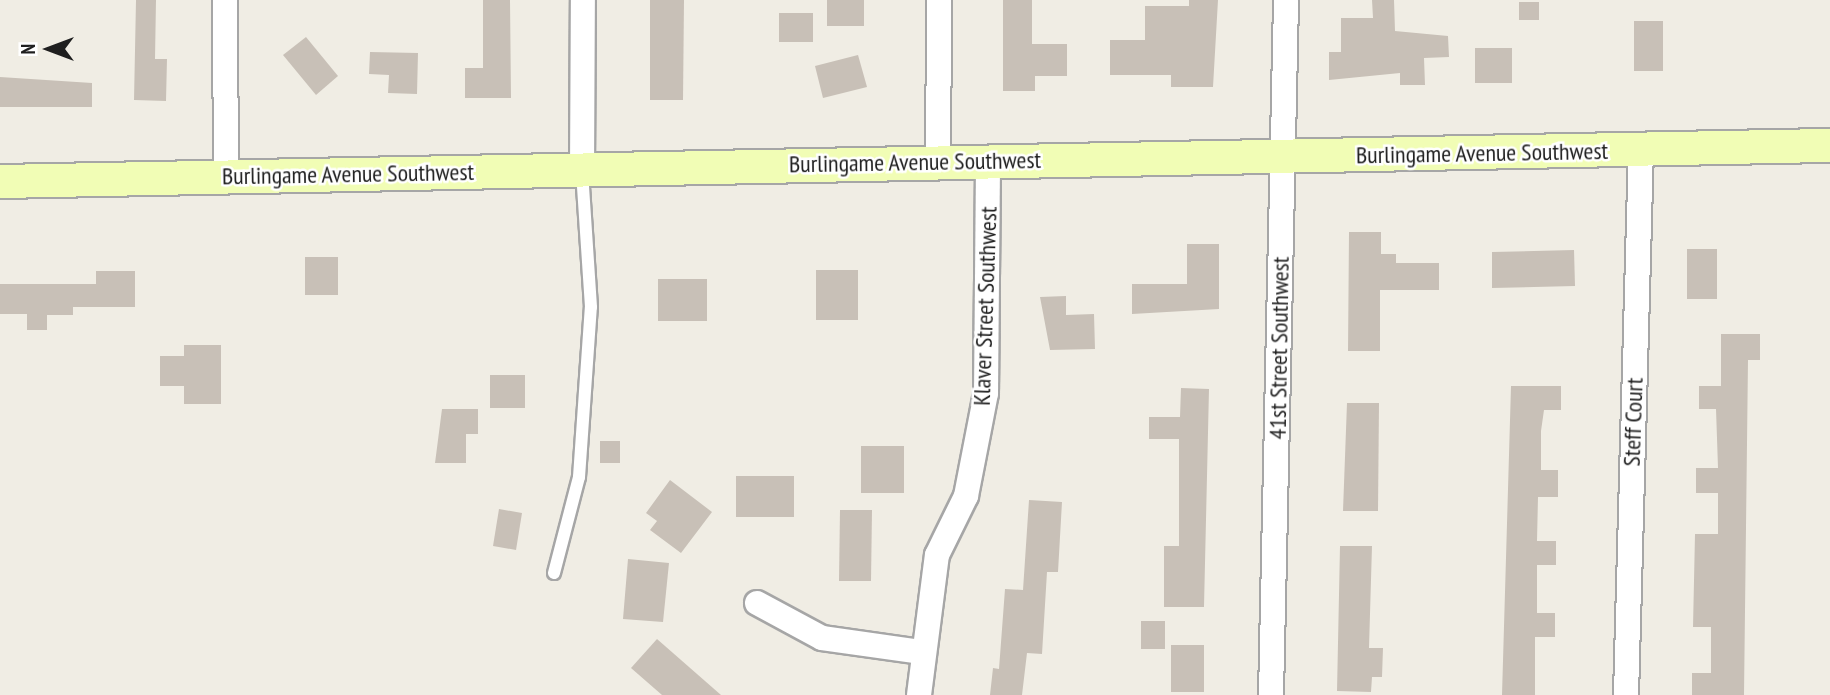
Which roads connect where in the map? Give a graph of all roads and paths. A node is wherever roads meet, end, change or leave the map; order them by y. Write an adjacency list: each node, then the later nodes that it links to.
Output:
1 (225, 0): 11 (street)
2 (583, 0): 10 (street)
3 (939, 0): 9 (street)
4 (1286, 0): 7 (street, 41st Street Southwest)
5 (1830, 145): 6 (street, Burlingame Avenue Southwest)
6 (1641, 149): 7 (street, Burlingame Avenue Southwest); 18 (street, Steff Court)
7 (1284, 157): 8 (street, Burlingame Avenue Southwest); 17 (street, 41st Street Southwest)
8 (988, 159): 9 (street, Burlingame Avenue Southwest); 15 (street, Klaver Street Southwest)
9 (938, 161): 10 (street, Burlingame Avenue Southwest)
10 (582, 170): 11 (street, Burlingame Avenue Southwest); 13 (lane)
11 (226, 176): 12 (street, Burlingame Avenue Southwest)
12 (0, 181)
13 (554, 573)
14 (757, 603): 15 (street)
15 (922, 652): 16 (street, Klaver Street Southwest)
16 (919, 695)
17 (1271, 695)
18 (1626, 695)

